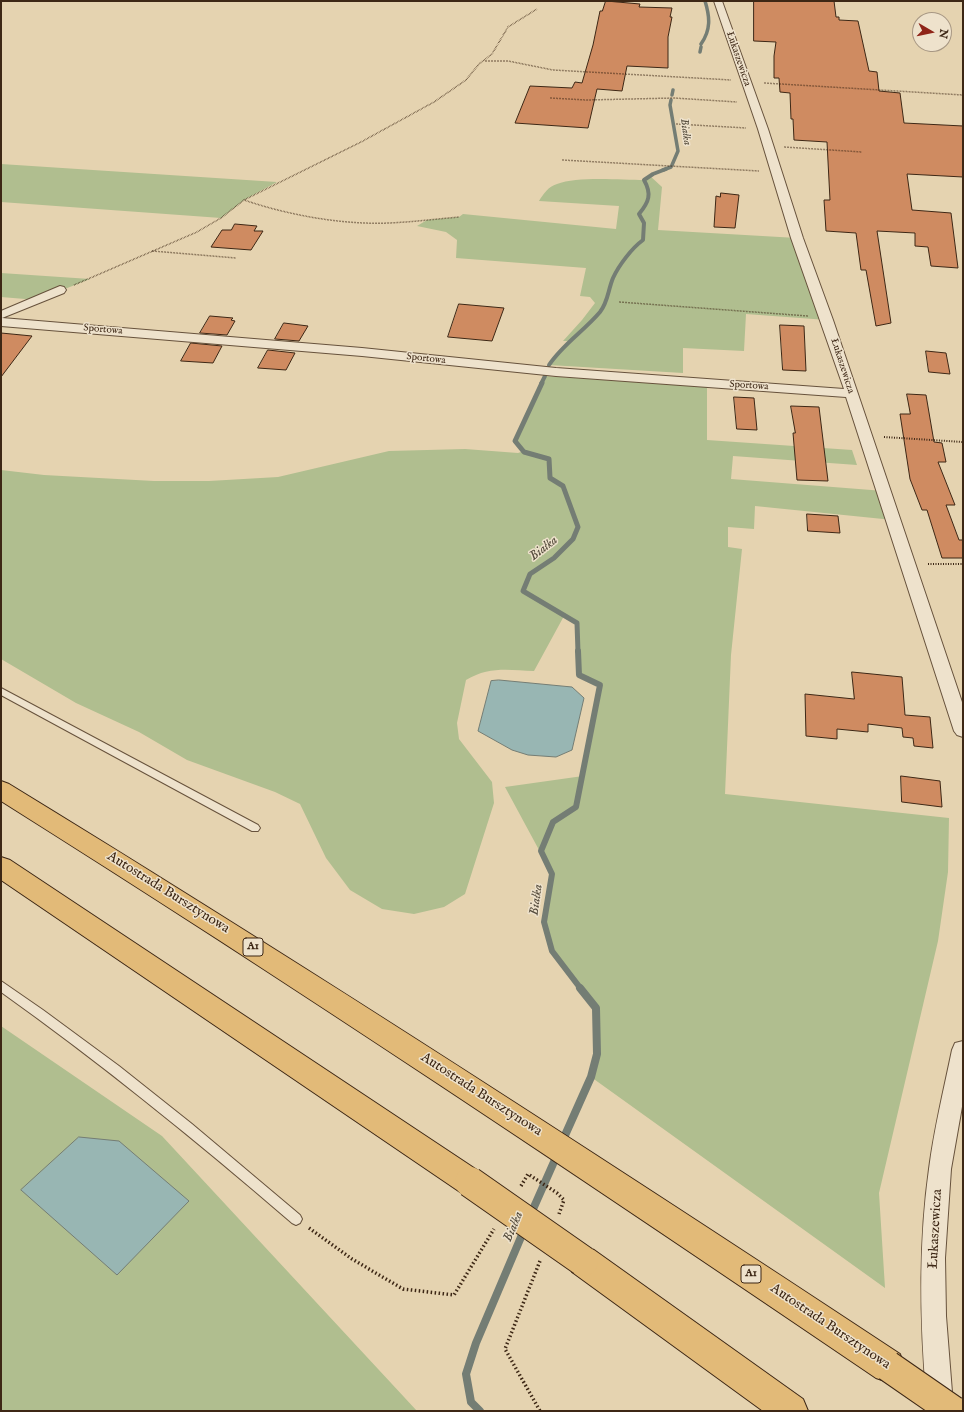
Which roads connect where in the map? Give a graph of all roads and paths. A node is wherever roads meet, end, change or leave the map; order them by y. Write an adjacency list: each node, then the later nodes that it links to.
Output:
1 (718, 1): 4 (street, Łukaszewicza)
2 (537, 9): 3 (path)
3 (484, 61): 4 (path); 14 (path)
4 (746, 82): 5 (path); 7 (street, Łukaszewicza)
5 (963, 94)
6 (550, 98): 7 (path)
7 (754, 103): 9 (street, Łukaszewicza)
8 (676, 124): 9 (path)
9 (763, 129): 10 (street, Łukaszewicza)
10 (768, 146): 11 (path); 13 (street, Łukaszewicza)
11 (862, 152)
12 (562, 160): 13 (path)
13 (776, 171): 21 (street, Łukaszewicza)
14 (244, 200): 15 (path); 16 (path)
15 (459, 217)
16 (152, 251): 17 (path); 18 (path)
17 (236, 258)
18 (60, 290): 20 (street)
19 (619, 302): 21 (path)
20 (1, 316)
21 (825, 316): 23 (street, Łukaszewicza)
22 (1, 322): 23 (street, Sportowa)
23 (851, 393): 24 (street, Łukaszewicza)
24 (866, 436): 25 (path); 27 (street, Łukaszewicza)
25 (963, 442)
26 (963, 564): 27 (path)
27 (909, 565): 29 (street, Łukaszewicza)
28 (1, 690): 31 (lane)
29 (963, 732)
30 (1, 790): 43 (highway, Autostrada Bursztynowa / A1, bridge)
31 (255, 828)
32 (1, 867): 41 (highway, bridge)
33 (1, 986): 36 (lane)
34 (963, 1050): 42 (street, Łukaszewicza)
35 (520, 1188): 37 (path)
36 (296, 1220): 38 (path)
37 (556, 1222)
38 (495, 1228)
39 (542, 1257): 40 (path)
40 (540, 1411)
41 (791, 1411)
42 (940, 1411)
43 (953, 1411)

